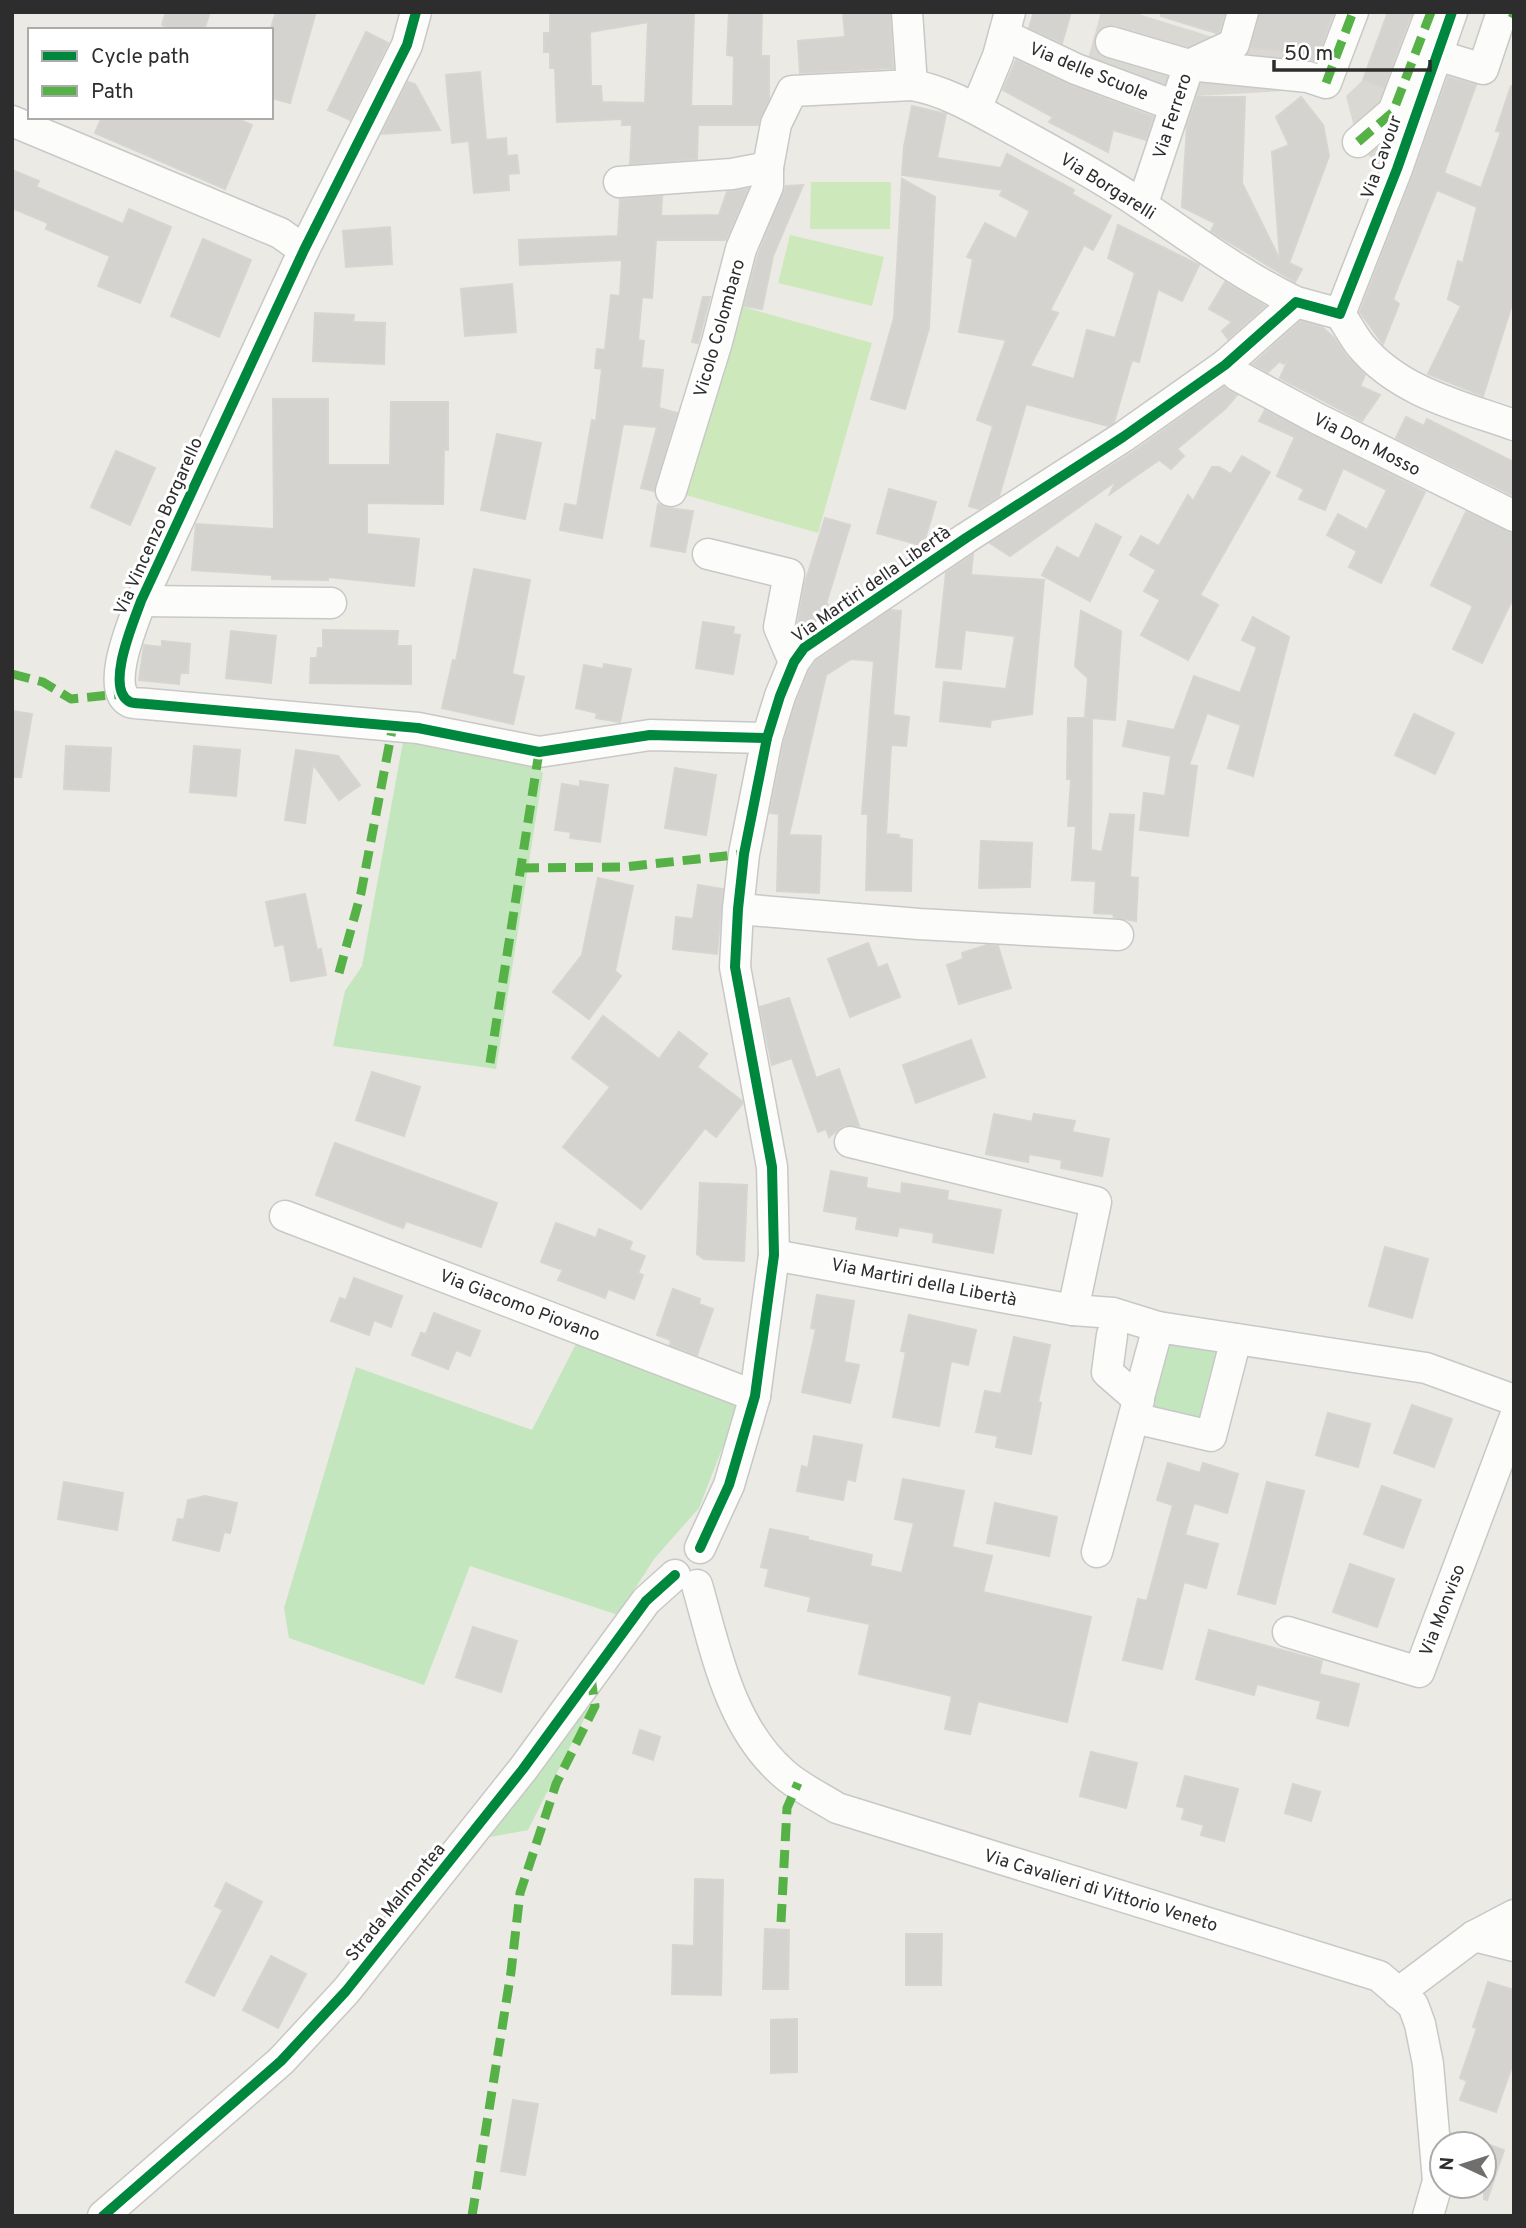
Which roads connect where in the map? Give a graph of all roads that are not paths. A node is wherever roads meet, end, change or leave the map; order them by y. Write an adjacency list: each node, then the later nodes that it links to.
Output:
1 (416, 12): 21 (street, Via Vincenzo Borgarello)
2 (907, 12): 13 (street)
3 (1243, 12): 12 (street, Via Ferrero)
4 (1353, 12): 12 (street)
5 (1431, 12): 17 (street)
6 (1452, 12): 11 (street, Via Cavour)
7 (1470, 12): 11 (street)
8 (1502, 12): 11 (street)
9 (1007, 23): 14 (street, Via delle Scuole); 15 (street)
10 (1111, 42): 12 (street)
11 (1444, 57): 23 (street, Via Cavour)
12 (1189, 65): 14 (street, Via Ferrero)
13 (912, 85): 15 (street, Via Borgarelli); 18 (street, Vicolo Colombaro)
14 (1175, 106): 20 (street, Via Ferrero)
15 (976, 109): 20 (street, Via Borgarelli)
16 (12, 121): 21 (street)
17 (1358, 142)
18 (768, 167): 19 (street); 26 (street, Vicolo Colombaro)
19 (619, 181)
20 (1139, 202): 22 (street, Via Borgarelli)
21 (304, 250): 29 (street, Via Vincenzo Borgarello)
22 (1296, 302): 23 (street); 24 (street, Via Martiri della Libertà)
23 (1340, 314): 25 (street)
24 (1225, 365): 27 (street, Via Don Mosso); 31 (street, Via Martiri della Libertà)
25 (1514, 425)
26 (671, 491)
27 (1514, 516)
28 (708, 554): 31 (street)
29 (141, 601): 30 (street); 32 (street, Via Vincenzo Borgarello)
30 (331, 603)
31 (794, 662): 32 (street, Via Martiri della Libertà)
32 (767, 738): 33 (street, Via Martiri della Libertà)
33 (738, 909): 34 (street); 37 (street, Via Martiri della Libertà)
34 (1118, 935)
35 (850, 1142): 38 (street)
36 (285, 1216): 42 (street, Via Giacomo Piovano)
37 (774, 1255): 38 (street, Via Martiri della Libertà); 42 (street, Via Martiri della Libertà)
38 (1073, 1310): 39 (street, Via Martiri della Libertà); 40 (street)
39 (1158, 1327): 40 (street); 41 (street); 44 (street)
40 (1112, 1335): 44 (street)
41 (1236, 1339): 43 (street); 44 (street)
42 (755, 1396): 47 (street, Via Martiri della Libertà)
43 (1514, 1401)
44 (1136, 1409): 46 (street)
45 (1514, 1419): 48 (street, Via Monviso)
46 (1097, 1552)
47 (686, 1580): 52 (street, Via Cavalieri di Vittorio Veneto); 54 (street, Strada Malmontea)
48 (1288, 1632)
49 (1514, 1915): 50 (street)
50 (1474, 1936): 51 (street); 52 (street)
51 (1514, 1946)
52 (1398, 1993): 53 (street, Via Cavalieri di Vittorio Veneto)
53 (1434, 2212)
54 (103, 2216)

